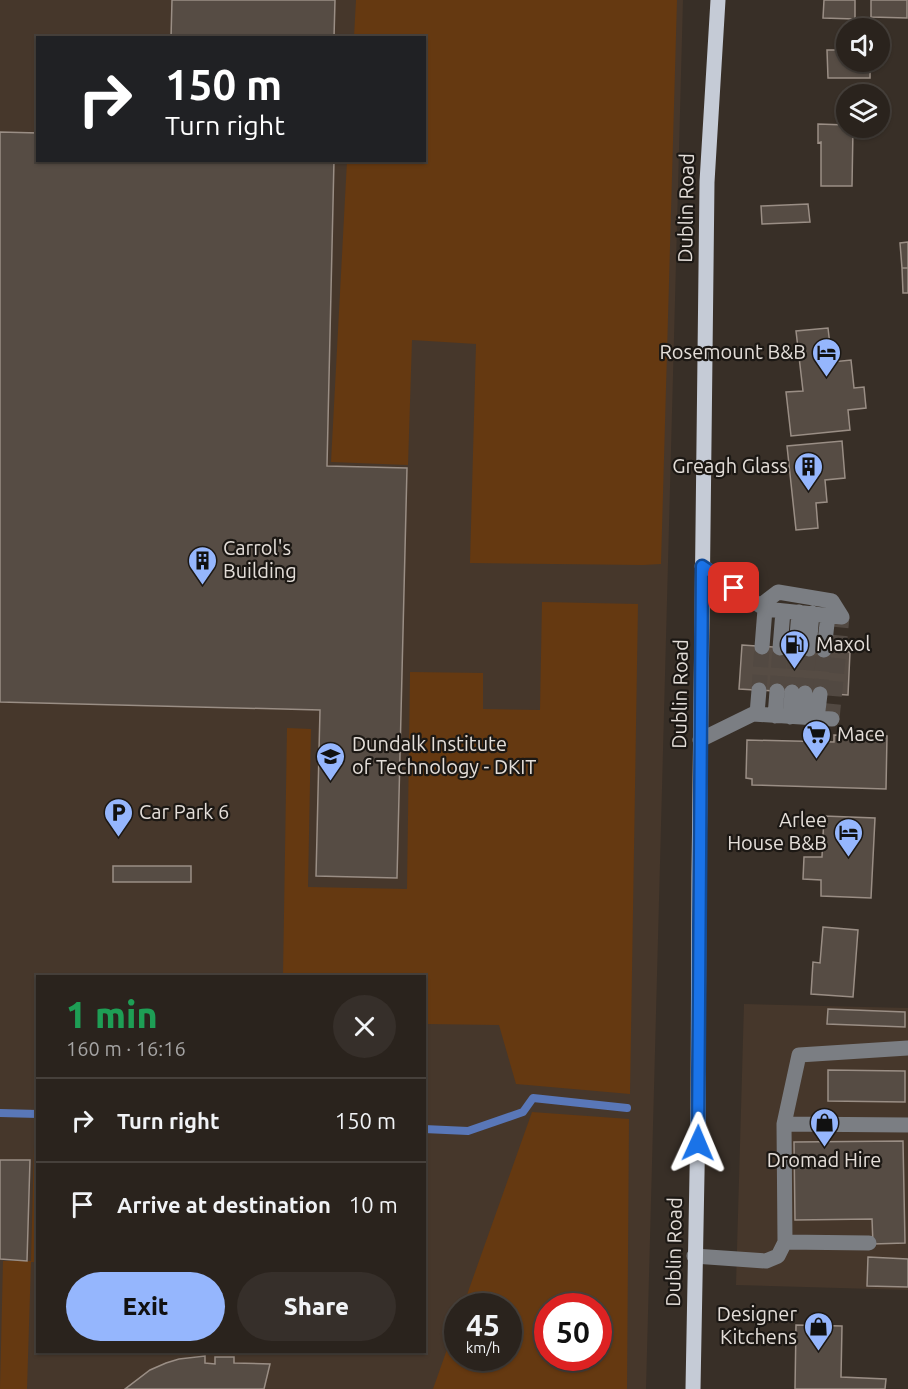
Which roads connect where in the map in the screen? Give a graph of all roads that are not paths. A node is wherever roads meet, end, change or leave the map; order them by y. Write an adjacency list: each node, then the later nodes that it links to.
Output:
1 (718, 0): 2 (main road, Dublin Road)
2 (702, 566): 3 (lane); 11 (main road, Dublin Road)
3 (763, 607): 4 (lane); 5 (lane); 6 (lane)
4 (783, 611): 5 (lane); 7 (lane)
5 (813, 614): 5 (lane)
6 (762, 647)
7 (780, 648)
8 (759, 690): 9 (lane)
9 (757, 714): 10 (lane); 11 (lane)
10 (803, 718): 10 (lane)
11 (700, 740): 17 (main road, Dublin Road)
12 (908, 1048): 13 (lane)
13 (784, 1124): 14 (lane); 15 (lane)
14 (908, 1125)
15 (785, 1242): 16 (lane); 17 (lane)
16 (869, 1243)
17 (694, 1256): 18 (main road, Dublin Road)
18 (693, 1389)

